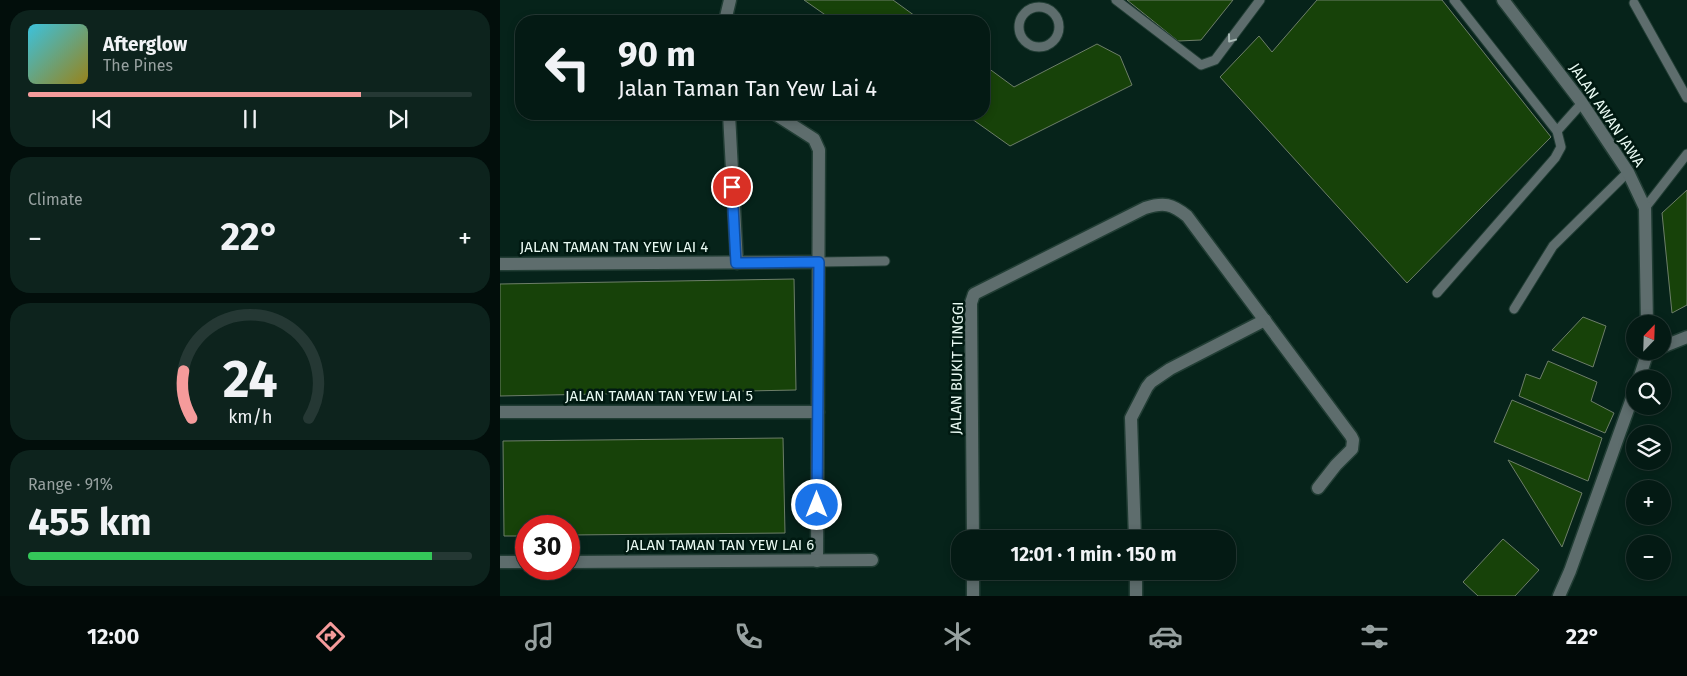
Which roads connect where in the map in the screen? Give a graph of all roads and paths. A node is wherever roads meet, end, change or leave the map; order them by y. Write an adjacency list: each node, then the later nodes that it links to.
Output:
1 (730, 0): 9 (street)
2 (1044, 0): 10 (lane)
3 (1116, 0): 4 (lane, one-way to 3)
4 (1260, 0)
5 (1454, 0): 15 (lane)
6 (1503, 0): 12 (street, JALAN AWAN JAWA)
7 (1634, 3): 11 (lane)
8 (1034, 4): 10 (lane); 10 (lane)
9 (726, 15)
10 (1056, 17)
11 (1687, 98)
12 (1582, 103): 15 (lane); 17 (street, JALAN AWAN JAWA)
13 (729, 120): 21 (street)
14 (784, 120): 20 (street)
15 (1556, 131): 23 (lane)
16 (1687, 154): 18 (lane)
17 (1628, 172): 18 (street, JALAN AWAN JAWA); 24 (lane)
18 (1645, 208): 25 (street, JALAN AWAN JAWA)
19 (885, 261): 20 (lane)
20 (819, 262): 21 (street, JALAN TAMAN TAN YEW LAI 4); 30 (street)
21 (736, 263): 22 (street, JALAN TAMAN TAN YEW LAI 4)
22 (500, 264)
23 (1437, 293)
24 (1514, 309)
25 (1647, 315)
26 (1265, 320): 32 (street); 33 (street, JALAN BUKIT TINGGI); 34 (street)
27 (1687, 337): 28 (street)
28 (1671, 343)
29 (500, 412): 30 (street, JALAN TAMAN TAN YEW LAI 5)
30 (818, 412): 36 (street)
31 (1626, 415): 44 (street)
32 (1318, 488)
33 (973, 530)
34 (1135, 530)
35 (872, 560): 36 (street, JALAN TAMAN TAN YEW LAI 6)
36 (817, 561): 39 (street, JALAN TAMAN TAN YEW LAI 6)
37 (500, 562): 38 (street)
38 (515, 562)
39 (580, 562)
40 (973, 580): 42 (street)
41 (1136, 580): 43 (street)
42 (973, 596)
43 (1136, 596)
44 (1559, 596)

